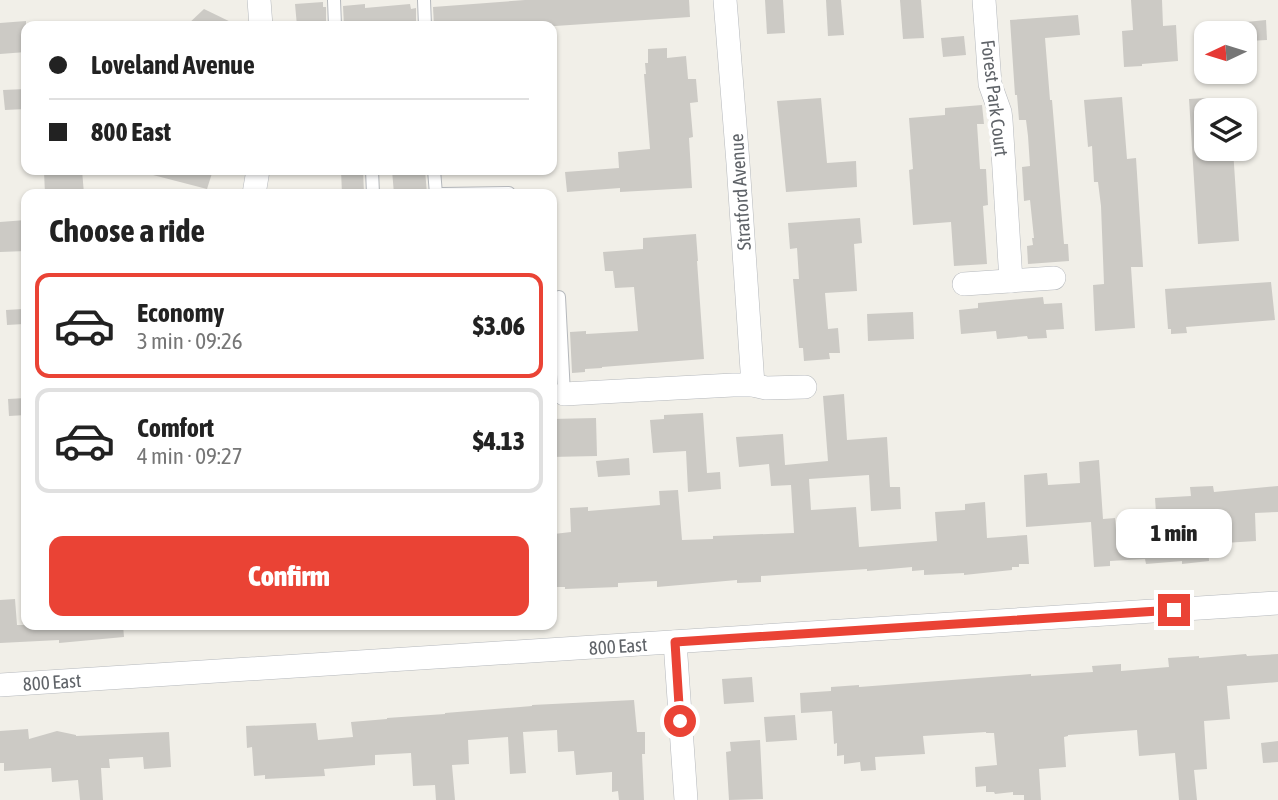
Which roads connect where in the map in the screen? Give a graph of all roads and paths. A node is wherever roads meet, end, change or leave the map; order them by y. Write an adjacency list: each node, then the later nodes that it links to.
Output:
1 (259, 0): 6 (street)
2 (334, 0): 7 (lane)
3 (424, 0): 8 (lane)
4 (725, 0): 13 (street, Stratford Avenue)
5 (985, 0): 10 (street, Forest Park Court)
6 (261, 21)
7 (335, 21)
8 (425, 21)
9 (1054, 278): 10 (street)
10 (1011, 281): 11 (street)
11 (964, 284)
12 (559, 297): 15 (lane)
13 (753, 385): 14 (street); 15 (street)
14 (805, 387)
15 (564, 394)
16 (1278, 603): 17 (street, 800 East)
17 (675, 642): 18 (street, 800 East); 19 (street)
18 (0, 685)
19 (686, 800)

